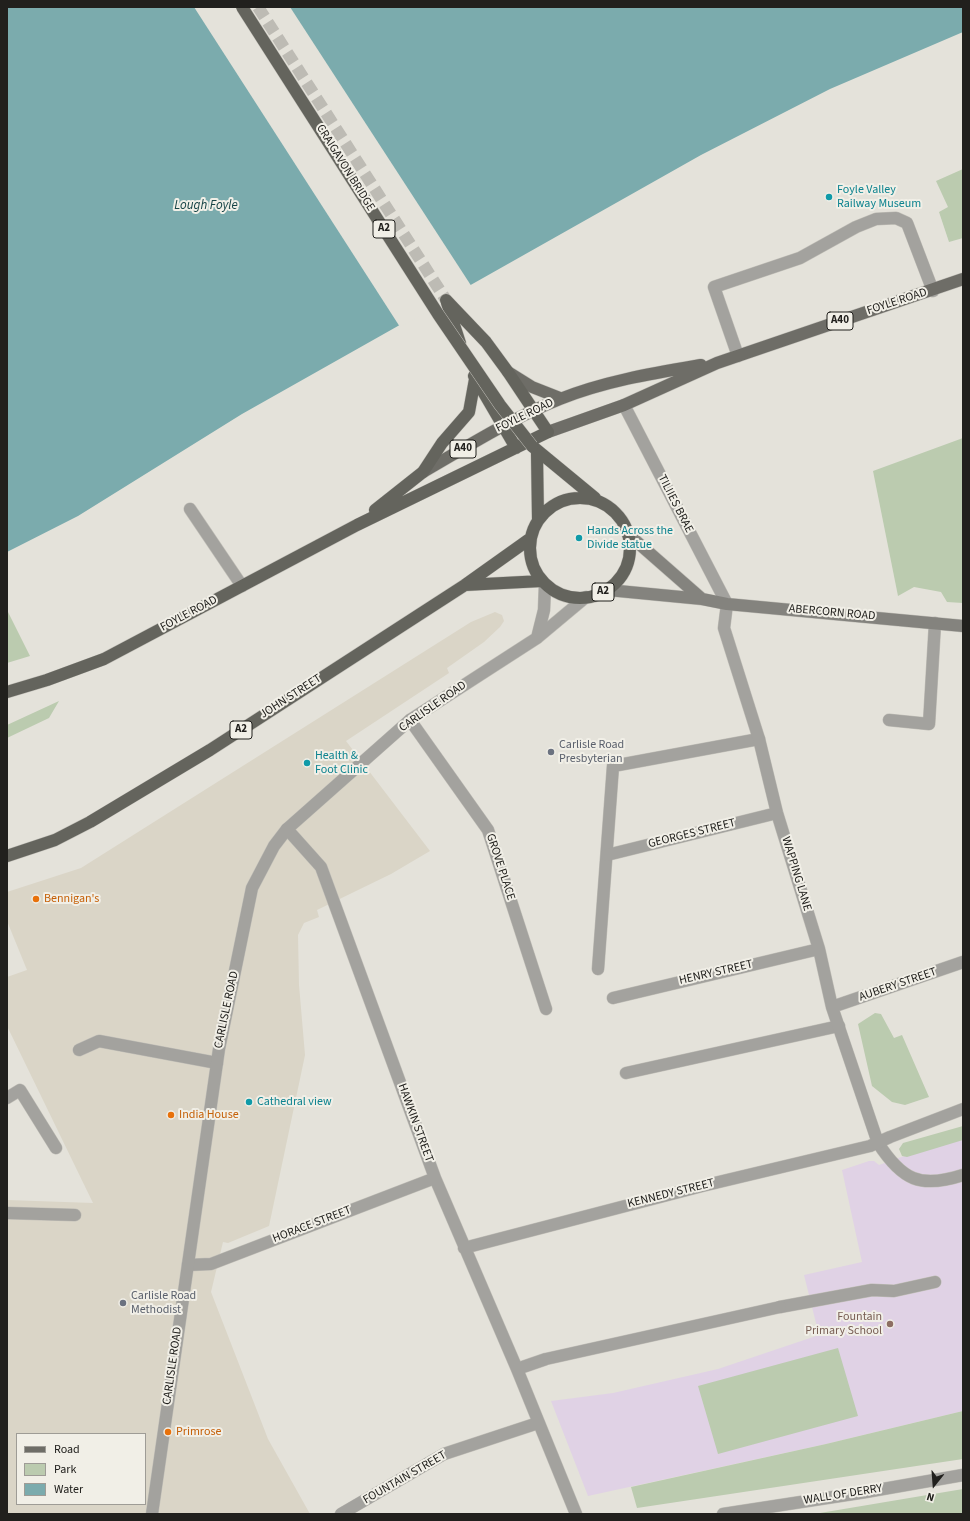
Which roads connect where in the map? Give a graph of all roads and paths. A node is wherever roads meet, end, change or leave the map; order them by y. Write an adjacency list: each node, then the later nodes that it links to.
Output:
1 (242, 7): 14 (highway, CRAIGAVON BRIDGE / A2, bridge)
2 (963, 279): 3 (main road, FOYLE ROAD / A40)
3 (933, 291): 4 (main road, FOYLE ROAD / A40); 4 (street)
4 (738, 356): 5 (main road, FOYLE ROAD / A40)
5 (717, 363): 8 (main road, FOYLE ROAD / A40); 9 (main road, FOYLE ROAD / A40)
6 (508, 372): 7 (highway); 8 (main road); 10 (highway)
7 (475, 379): 11 (highway); 15 (highway)
8 (560, 398): 10 (main road, FOYLE ROAD / A40)
9 (624, 405): 12 (main road, FOYLE ROAD / A40); 28 (street, TILIIES BRAE)
10 (534, 410): 11 (main road, FOYLE ROAD / A40); 12 (highway)
11 (502, 426): 13 (highway); 15 (main road, FOYLE ROAD / A40)
12 (548, 432): 13 (highway, FOYLE ROAD)
13 (516, 448): 19 (highway, FOYLE ROAD)
14 (534, 450): 16 (highway, CRAIGAVON BRIDGE / A2); 18 (highway, A2)
15 (423, 472): 19 (highway, FOYLE ROAD)
16 (598, 500): 18 (highway, A2); 20 (highway, A2)
17 (190, 509): 24 (street)
18 (538, 520): 21 (highway, A2)
19 (357, 525): 24 (highway, FOYLE ROAD)
20 (629, 535): 25 (highway, A2); 27 (main road, ABERCORN ROAD)
21 (531, 538): 22 (highway, A2); 23 (highway, JOHN STREET / A2)
22 (544, 583): 23 (highway, JOHN STREET / A2); 26 (highway, A2); 31 (street)
23 (465, 585): 39 (highway, JOHN STREET / A2)
24 (242, 586): 32 (highway, FOYLE ROAD)
25 (608, 590): 26 (highway, A2); 27 (main road, ABERCORN ROAD)
26 (586, 598): 31 (street, CARLISLE ROAD)
27 (702, 599): 28 (main road, ABERCORN ROAD)
28 (727, 604): 29 (main road, ABERCORN ROAD); 35 (street, WAPPING LANE)
29 (935, 623): 30 (main road, ABERCORN ROAD); 34 (street)
30 (963, 626)
31 (537, 638): 33 (street, CARLISLE ROAD)
32 (10, 693)
33 (410, 720): 37 (street, CARLISLE ROAD); 45 (street, GROVE PLACE)
34 (889, 720)
35 (760, 739): 36 (street, WAPPING LANE); 38 (street)
36 (777, 813): 38 (street, GEORGES STREET); 40 (street, WAPPING LANE)
37 (287, 829): 48 (street, CARLISLE ROAD); 55 (street, HAWKIN STREET)
38 (607, 855): 42 (street)
39 (7, 856)
40 (819, 949): 43 (street, HENRY STREET); 44 (street, WAPPING LANE)
41 (963, 962): 44 (street, AUBERY STREET)
42 (598, 969)
43 (613, 998)
44 (832, 1007): 46 (street, WAPPING LANE)
45 (546, 1010)
46 (839, 1026): 49 (street); 52 (street, WAPPING LANE)
47 (79, 1050): 48 (street)
48 (217, 1063): 59 (street, CARLISLE ROAD)
49 (626, 1073)
50 (7, 1098): 53 (street)
51 (963, 1109): 52 (street, KENNEDY STREET)
52 (878, 1143): 54 (street, WAPPING LANE); 58 (street, KENNEDY STREET)
53 (56, 1148)
54 (963, 1175)
55 (435, 1178): 58 (street, HAWKIN STREET); 59 (street, HORACE STREET)
56 (7, 1213): 57 (street)
57 (75, 1215)
58 (464, 1248): 61 (street, HAWKIN STREET)
59 (188, 1265): 64 (street, CARLISLE ROAD)
60 (935, 1282): 61 (street)
61 (517, 1369): 62 (street, HAWKIN STREET)
62 (538, 1422): 65 (street, FOUNTAIN STREET); 66 (street, HAWKIN STREET)
63 (963, 1475): 67 (street, WALL OF DERRY)
64 (152, 1514)
65 (341, 1514)
66 (576, 1514)
67 (723, 1514)

